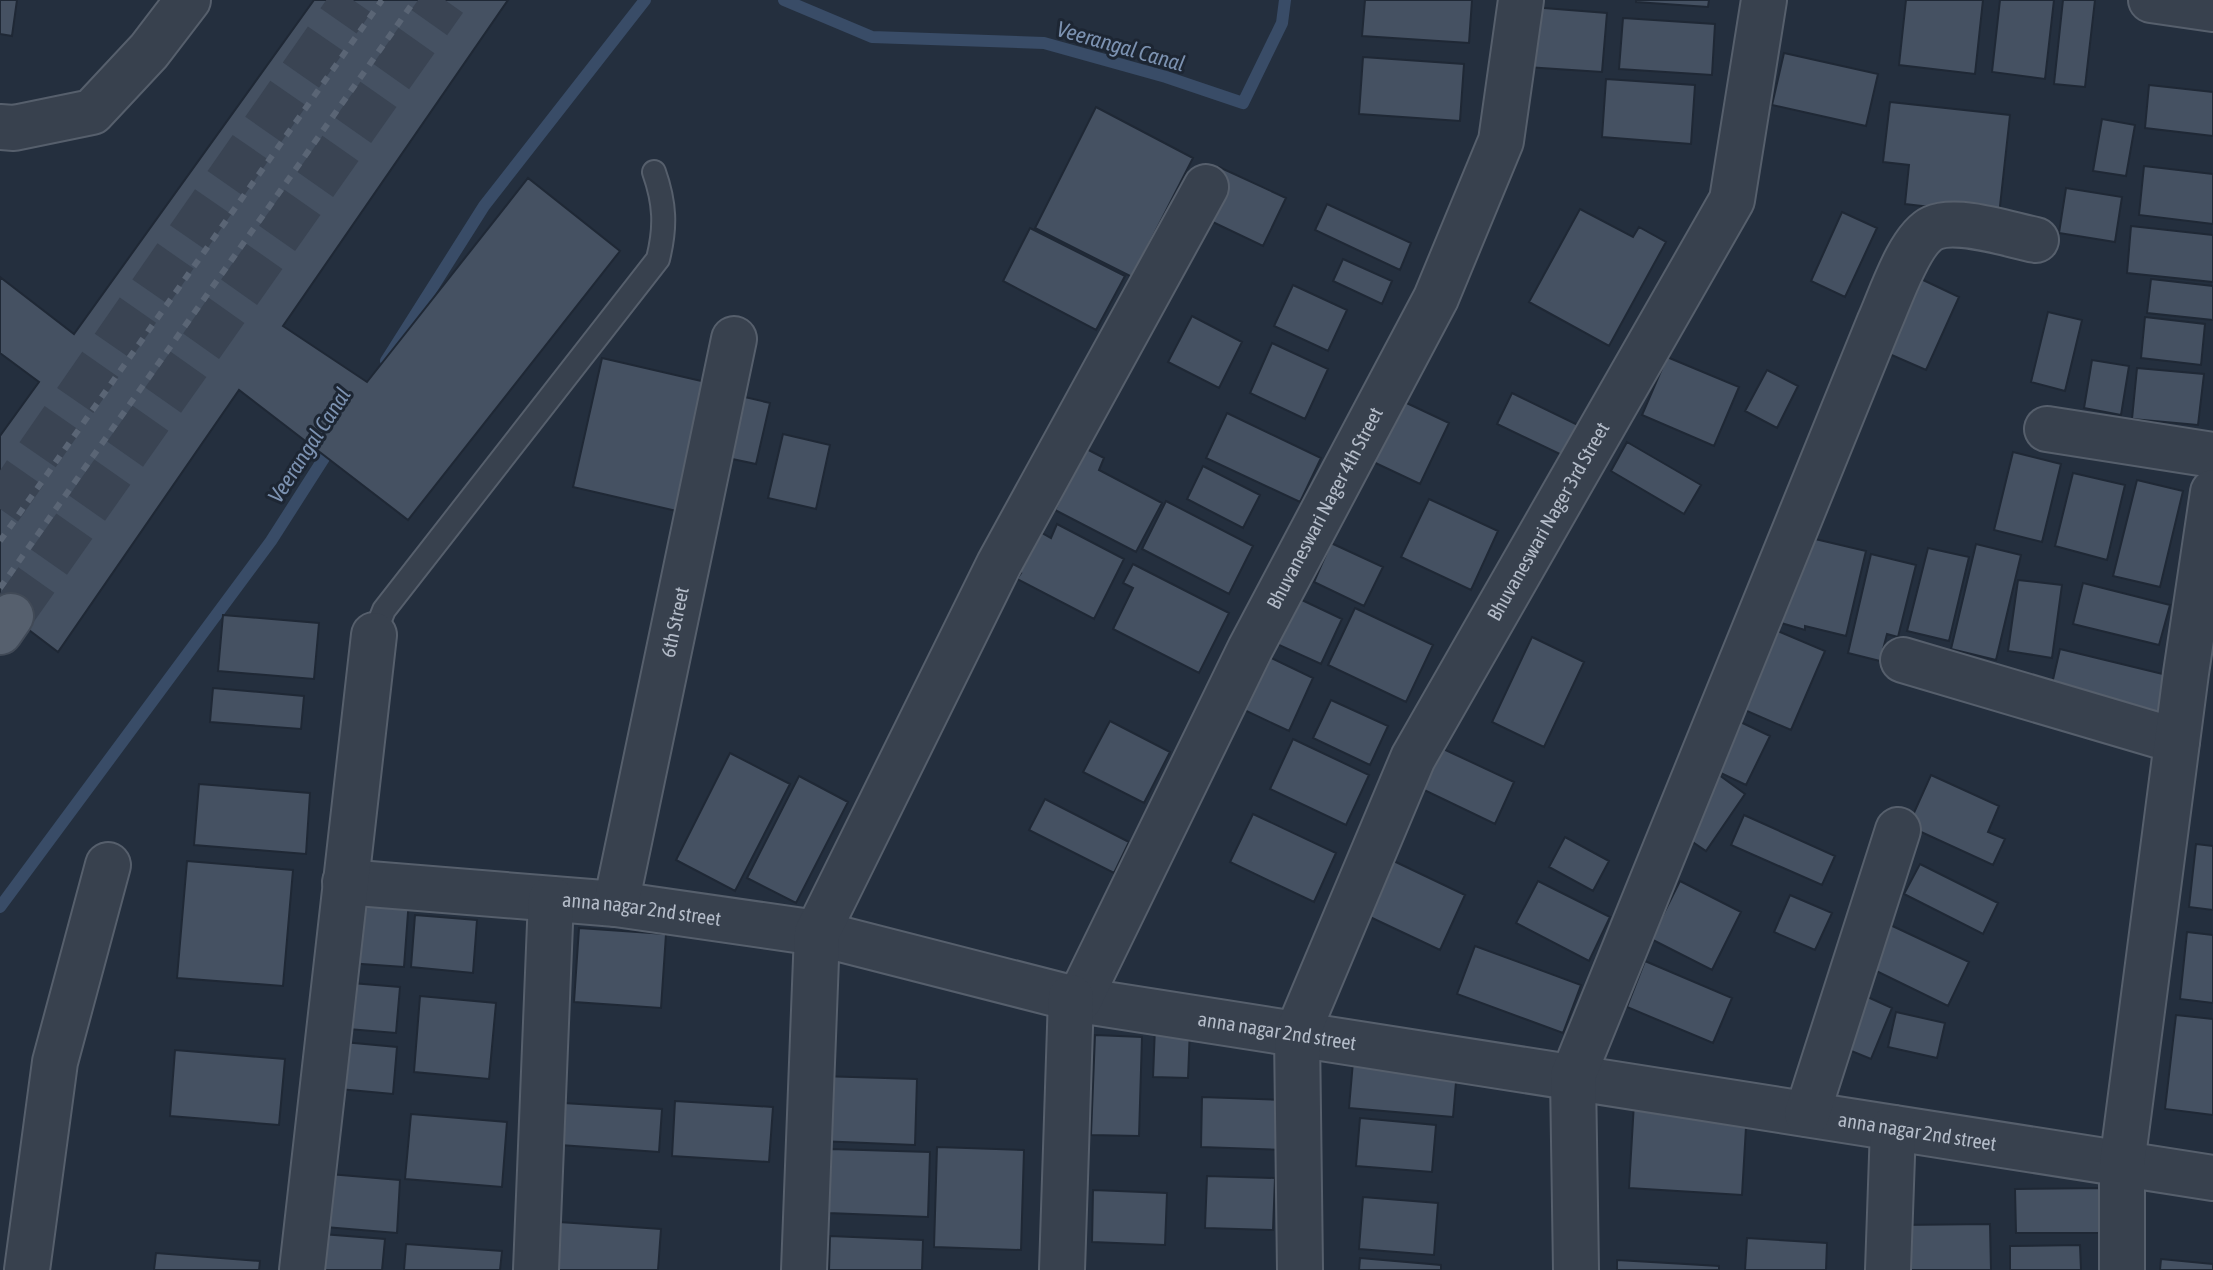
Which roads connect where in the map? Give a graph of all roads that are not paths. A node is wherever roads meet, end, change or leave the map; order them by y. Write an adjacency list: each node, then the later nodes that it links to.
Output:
1 (188, 0): 6 (street)
2 (1521, 0): 23 (street, Bhuvaneswari Nager 4th Street)
3 (1764, 0): 24 (street, Bhuvaneswari Nager 3rd Street)
4 (2151, 0): 5 (street)
5 (2213, 9)
6 (0, 127)
7 (654, 172): 14 (lane)
8 (1206, 187): 22 (street)
9 (2036, 240): 25 (street)
10 (734, 339): 21 (street, 6th Street)
11 (2047, 429): 12 (street)
12 (2213, 455)
13 (2213, 492): 16 (street)
14 (374, 635): 19 (street)
15 (1903, 660): 16 (street)
16 (2177, 741): 28 (street)
17 (1898, 830): 26 (street)
18 (108, 865): 30 (street)
19 (345, 882): 20 (street, anna nagar 2nd street); 31 (street)
20 (551, 899): 21 (street, anna nagar 2nd street); 32 (street)
21 (616, 904): 22 (street, anna nagar 2nd street)
22 (817, 933): 23 (street, anna nagar 2nd street); 33 (street)
23 (1075, 998): 24 (street, anna nagar 2nd street); 34 (street)
24 (1297, 1034): 25 (street, anna nagar 2nd street); 35 (street)
25 (1573, 1076): 26 (street, anna nagar 2nd street); 36 (street)
26 (1807, 1114): 27 (street, anna nagar 2nd street)
27 (1893, 1128): 28 (street, anna nagar 2nd street); 37 (street)
28 (2122, 1164): 29 (street, anna nagar 2nd street); 38 (street)
29 (2213, 1178)
30 (27, 1270)
31 (302, 1270)
32 (536, 1270)
33 (804, 1270)
34 (1062, 1270)
35 (1300, 1270)
36 (1576, 1270)
37 (1888, 1270)
38 (2122, 1270)

